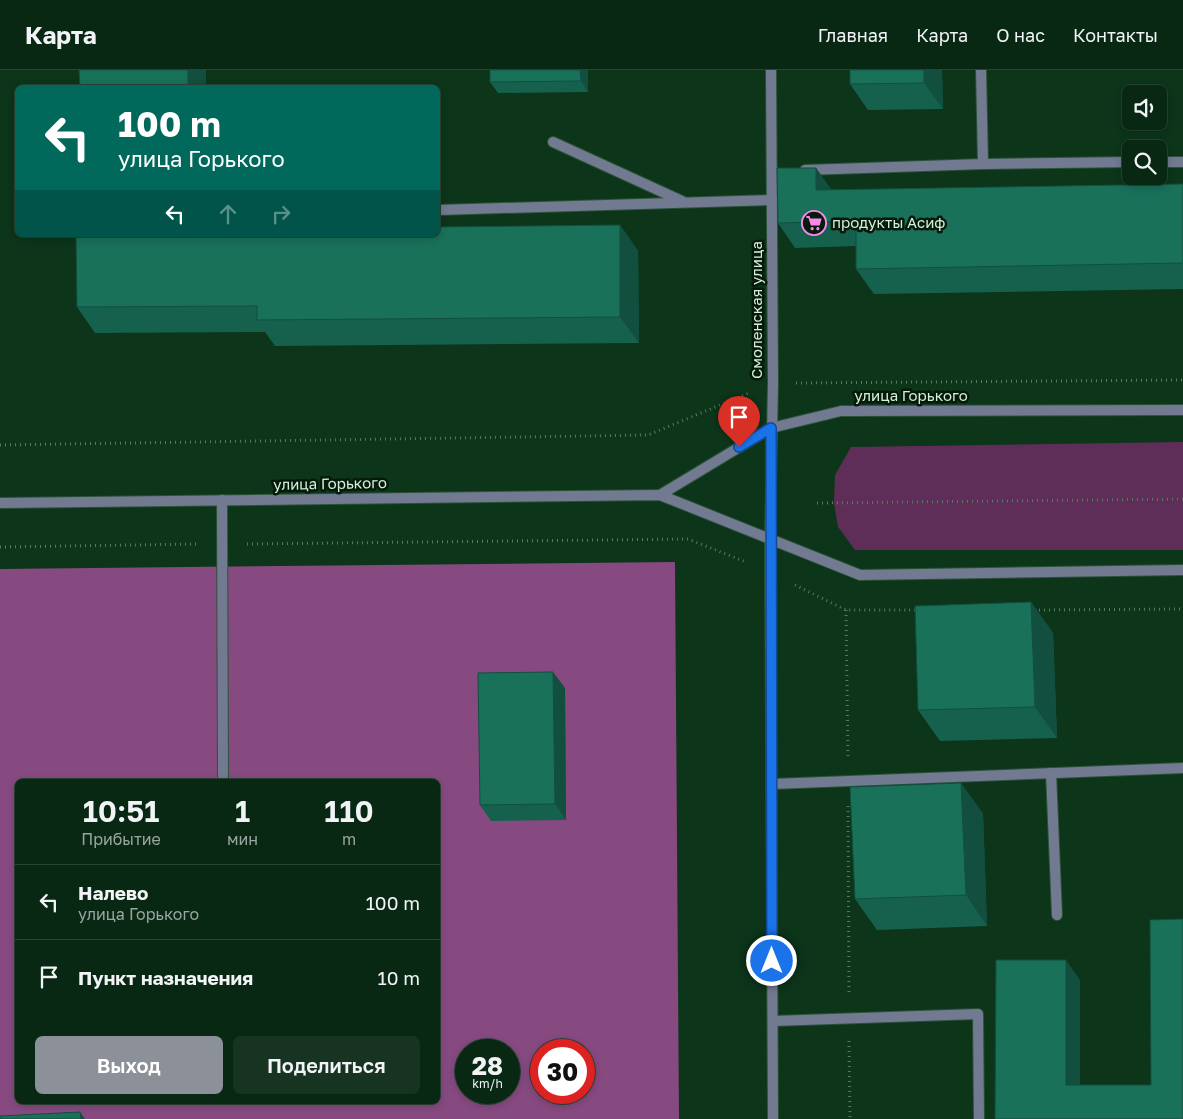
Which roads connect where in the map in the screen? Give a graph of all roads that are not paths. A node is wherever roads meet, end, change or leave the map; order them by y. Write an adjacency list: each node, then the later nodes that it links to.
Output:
1 (771, 70): 8 (street, Смоленская улица)
2 (981, 70): 7 (street)
3 (553, 142): 10 (street)
4 (1122, 162): 7 (street)
5 (1167, 162): 6 (street)
6 (1183, 162)
7 (983, 164): 8 (street)
8 (781, 170): 9 (street, Смоленская улица)
9 (772, 200): 10 (street); 13 (street, Смоленская улица)
10 (685, 202): 11 (street)
11 (440, 210)
12 (1183, 410): 13 (street, улица Горького)
13 (771, 428): 14 (street, улица Горького); 17 (street, Смоленская улица)
14 (660, 495): 15 (street, улица Горького); 17 (street, улица Горького)
15 (222, 500): 16 (street, улица Горького); 21 (street)
16 (0, 503)
17 (770, 540): 18 (street, улица Горького); 22 (street, Смоленская улица)
18 (1183, 570)
19 (1183, 768): 20 (street)
20 (1051, 773): 22 (street); 23 (street)
21 (223, 779)
22 (772, 784): 24 (street, Смоленская улица)
23 (1057, 915)
24 (773, 1020): 25 (street, Смоленская улица); 26 (street)
25 (773, 1119)
26 (979, 1119)

